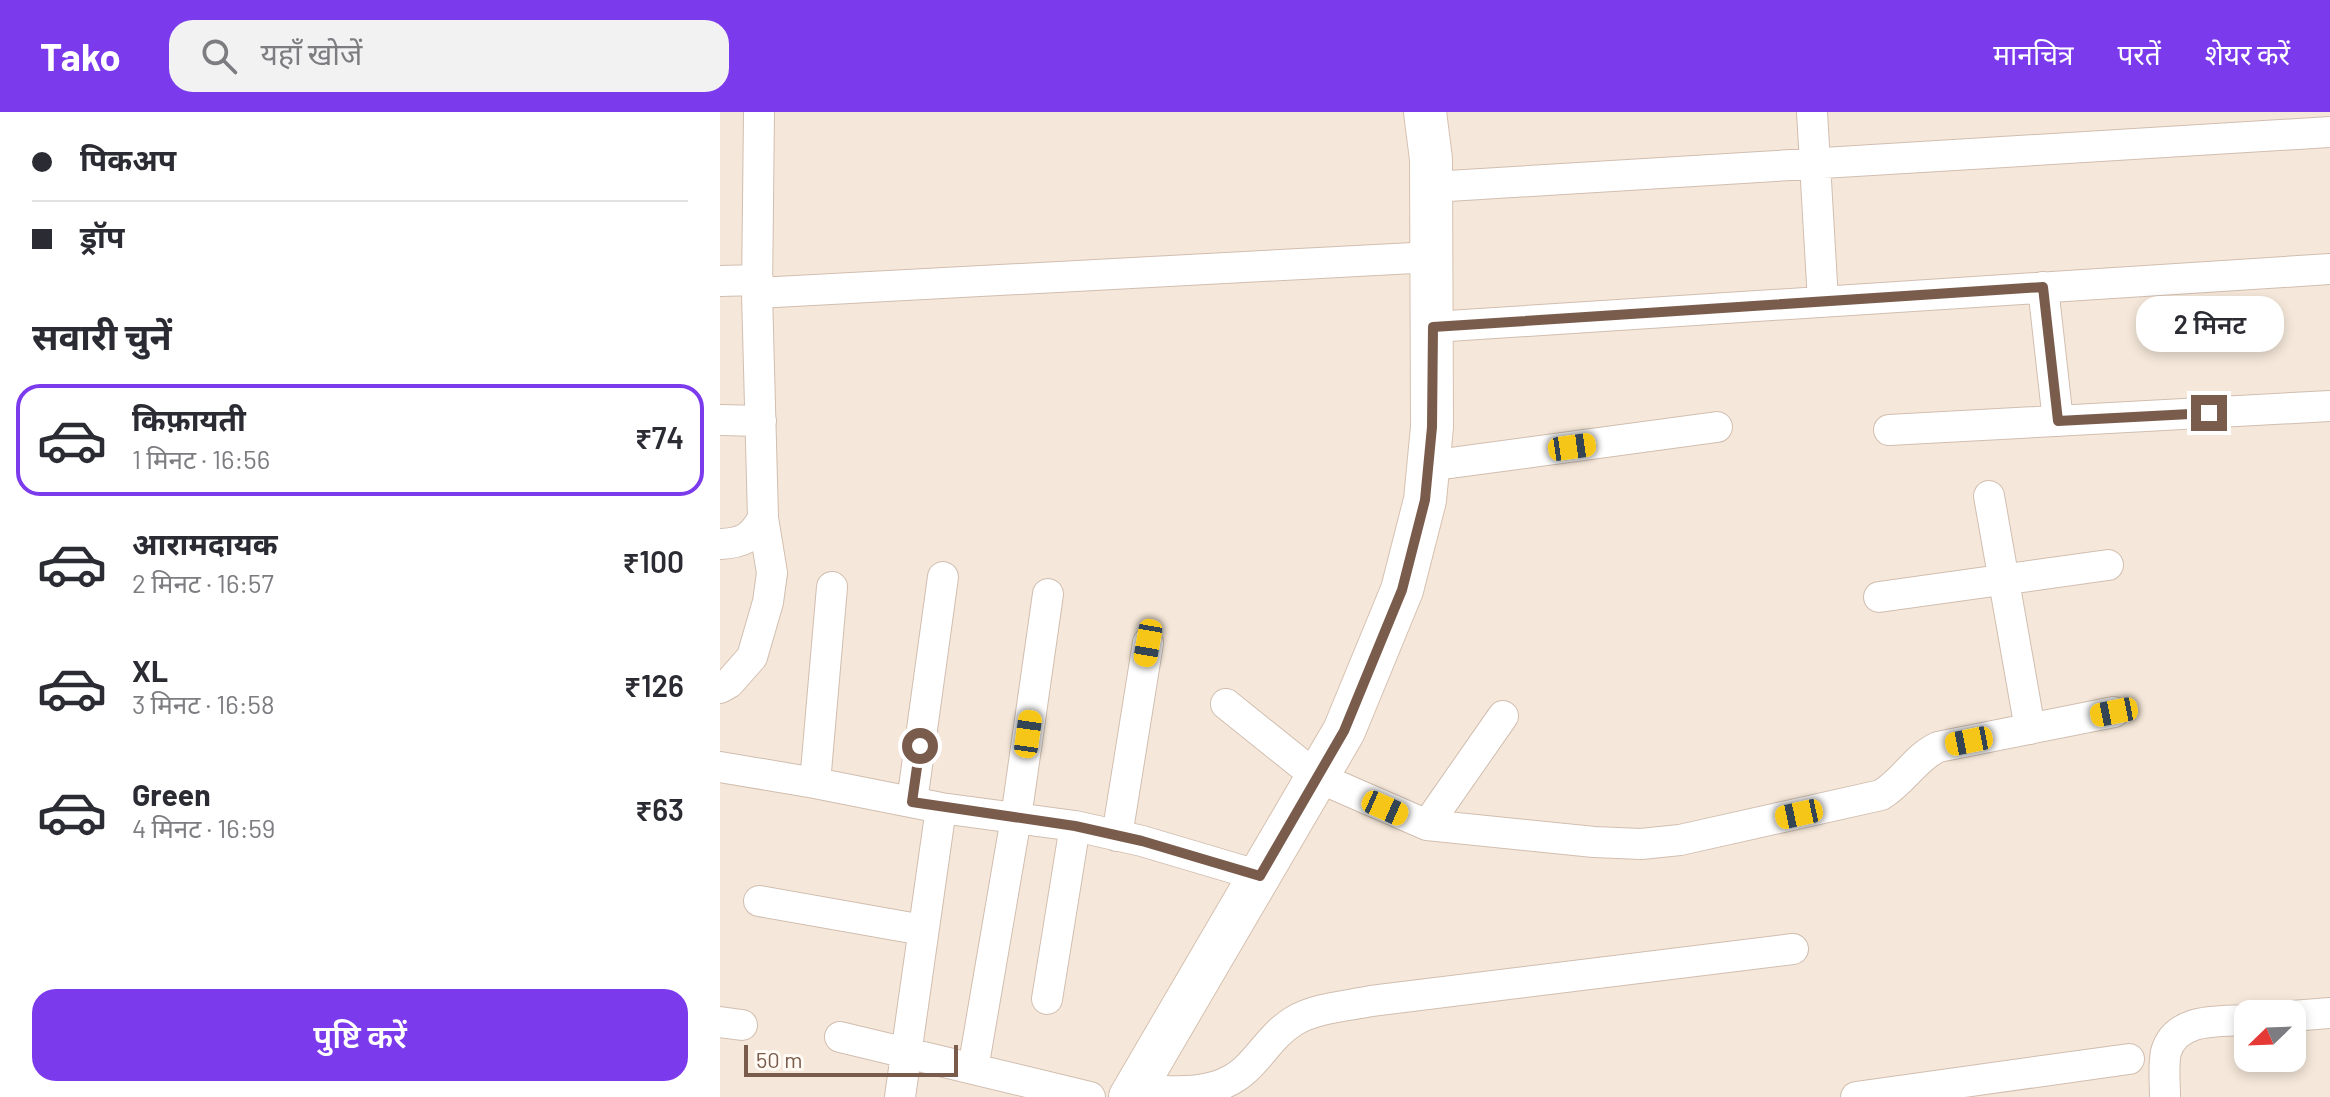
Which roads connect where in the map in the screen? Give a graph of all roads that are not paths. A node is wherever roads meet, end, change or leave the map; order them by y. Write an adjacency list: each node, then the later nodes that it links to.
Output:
1 (759, 112): 10 (street)
2 (1425, 112): 6 (main road)
3 (1812, 112): 5 (street)
4 (2330, 132): 5 (street)
5 (1815, 163): 6 (street); 12 (street)
6 (1432, 187): 7 (main road)
7 (1432, 257): 10 (street); 13 (main road)
8 (2330, 269): 11 (street)
9 (720, 281): 10 (street)
10 (758, 286): 16 (street)
11 (2043, 287): 12 (street); 17 (street)
12 (1823, 301): 13 (street)
13 (1433, 327): 20 (main road)
14 (2330, 406): 17 (street)
15 (720, 420): 16 (street)
16 (761, 421): 22 (street)
17 (2058, 421): 19 (street)
18 (1717, 427): 20 (street)
19 (1889, 430)
20 (1428, 466): 37 (main road)
21 (1989, 496): 26 (street)
22 (763, 518): 23 (street); 31 (street)
23 (720, 544)
24 (2108, 565): 26 (street)
25 (943, 577): 39 (street)
26 (2003, 580): 29 (street); 35 (street)
27 (832, 587): 38 (street)
28 (1048, 594): 40 (street)
29 (1879, 597)
30 (1148, 643): 43 (street)
31 (720, 688)
32 (1226, 704): 37 (street)
33 (2114, 712): 35 (street)
34 (1503, 716): 41 (street)
35 (2030, 729): 41 (street)
36 (720, 767): 38 (street)
37 (1317, 777): 41 (street); 44 (main road)
38 (815, 783): 39 (street)
39 (926, 805): 40 (street); 46 (street)
40 (1016, 818): 42 (street); 55 (street)
41 (1427, 825)
42 (1075, 826): 43 (street); 48 (street)
43 (1117, 836): 44 (street)
44 (1260, 876): 56 (main road)
45 (759, 901): 46 (street)
46 (923, 930): 53 (street)
47 (1793, 949): 56 (street)
48 (1047, 999)
49 (2330, 1013): 50 (street)
50 (2306, 1015)
51 (2234, 1021): 60 (street)
52 (840, 1037): 53 (street)
53 (906, 1053): 55 (street); 57 (street)
54 (2129, 1059): 59 (street)
55 (973, 1069): 58 (street)
56 (1132, 1093)
57 (900, 1097)
58 (1090, 1097)
59 (1862, 1097)
60 (2165, 1097)

